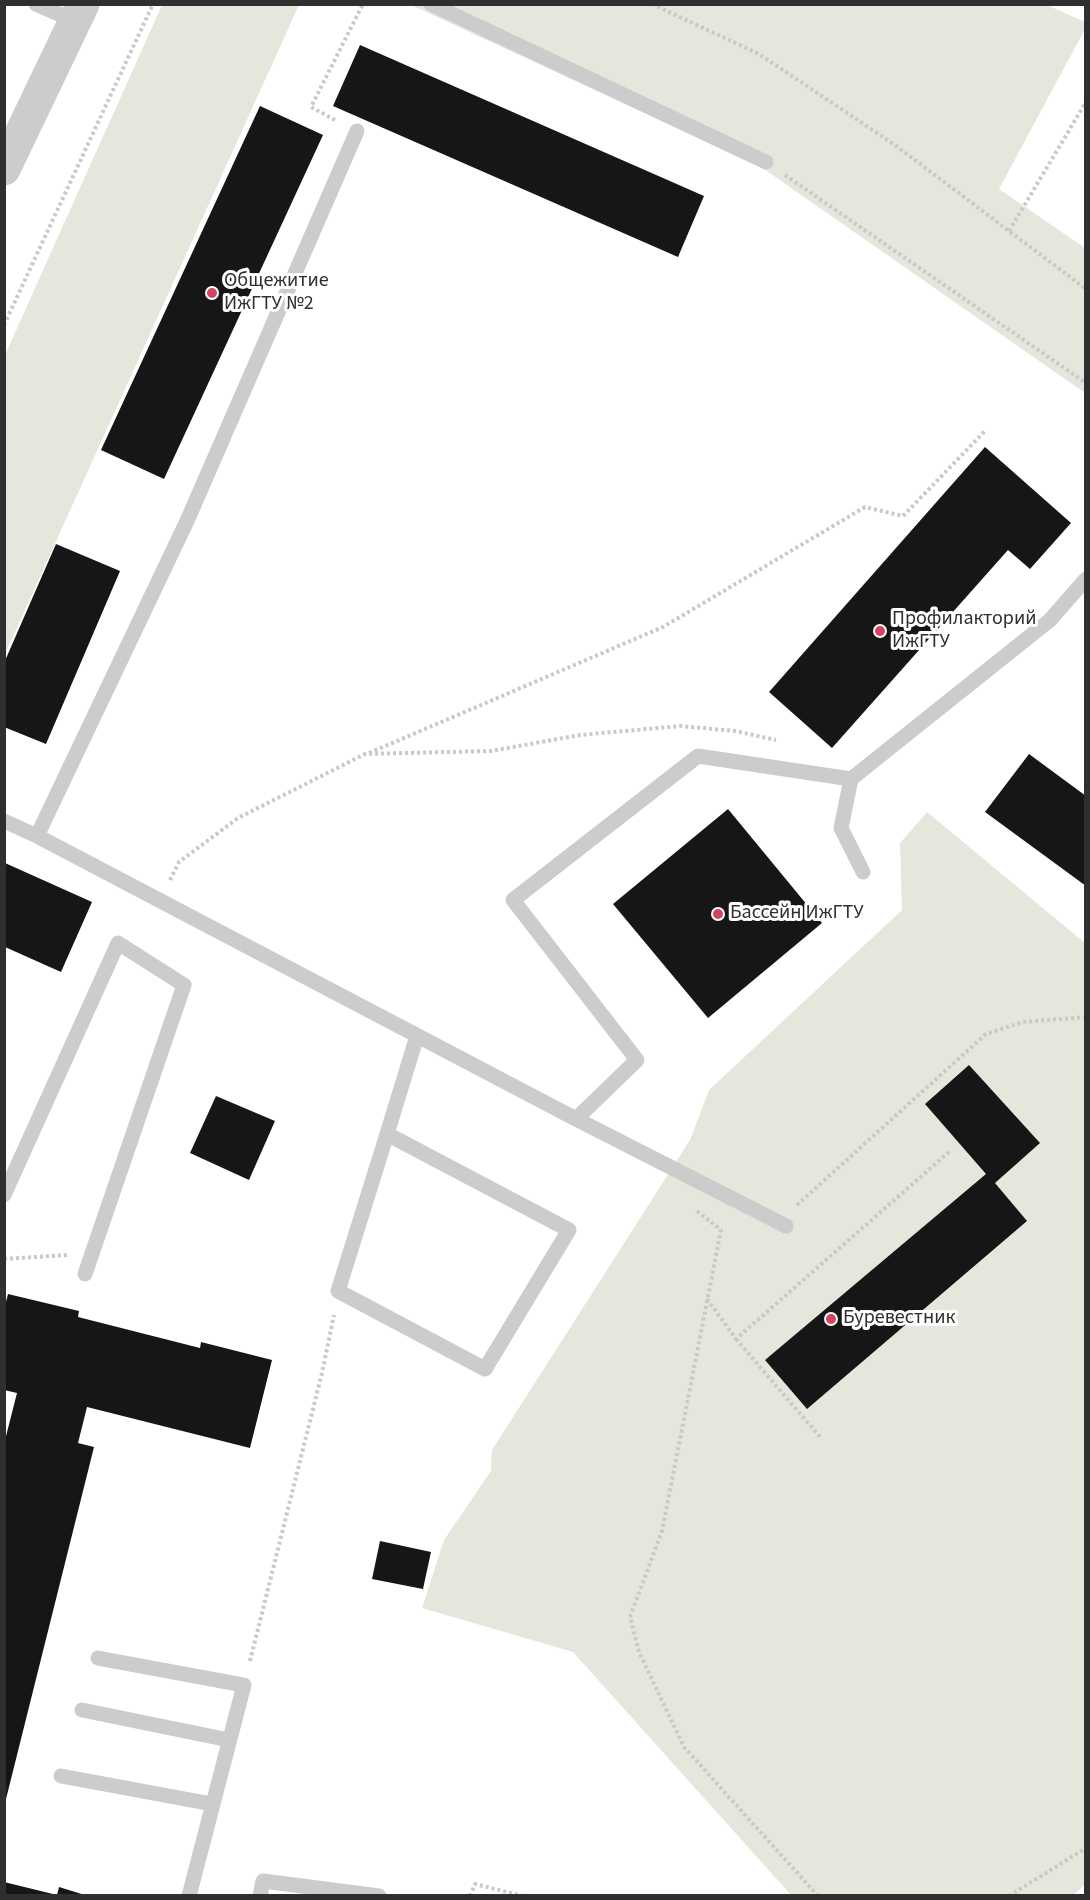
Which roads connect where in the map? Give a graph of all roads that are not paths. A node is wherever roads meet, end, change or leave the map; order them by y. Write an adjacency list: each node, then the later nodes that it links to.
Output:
1 (36, 4): 3 (lane)
2 (431, 4): 5 (lane)
3 (79, 13): 6 (street)
4 (357, 131): 10 (lane)
5 (766, 162)
6 (4, 169)
7 (1086, 579): 8 (lane)
8 (851, 779): 11 (lane); 13 (lane)
9 (4, 821): 10 (lane)
10 (37, 836): 12 (lane)
11 (863, 872)
12 (417, 1036): 13 (lane); 14 (lane)
13 (576, 1119): 16 (lane)
14 (387, 1134): 14 (lane)
15 (4, 1195): 17 (lane)
16 (786, 1226)
17 (85, 1274)
18 (98, 1658): 20 (lane)
19 (82, 1710): 20 (lane)
20 (229, 1740): 22 (lane)
21 (60, 1776): 22 (lane)
22 (212, 1804): 23 (lane)
23 (189, 1896)
24 (260, 1896): 25 (lane)
25 (379, 1896)

